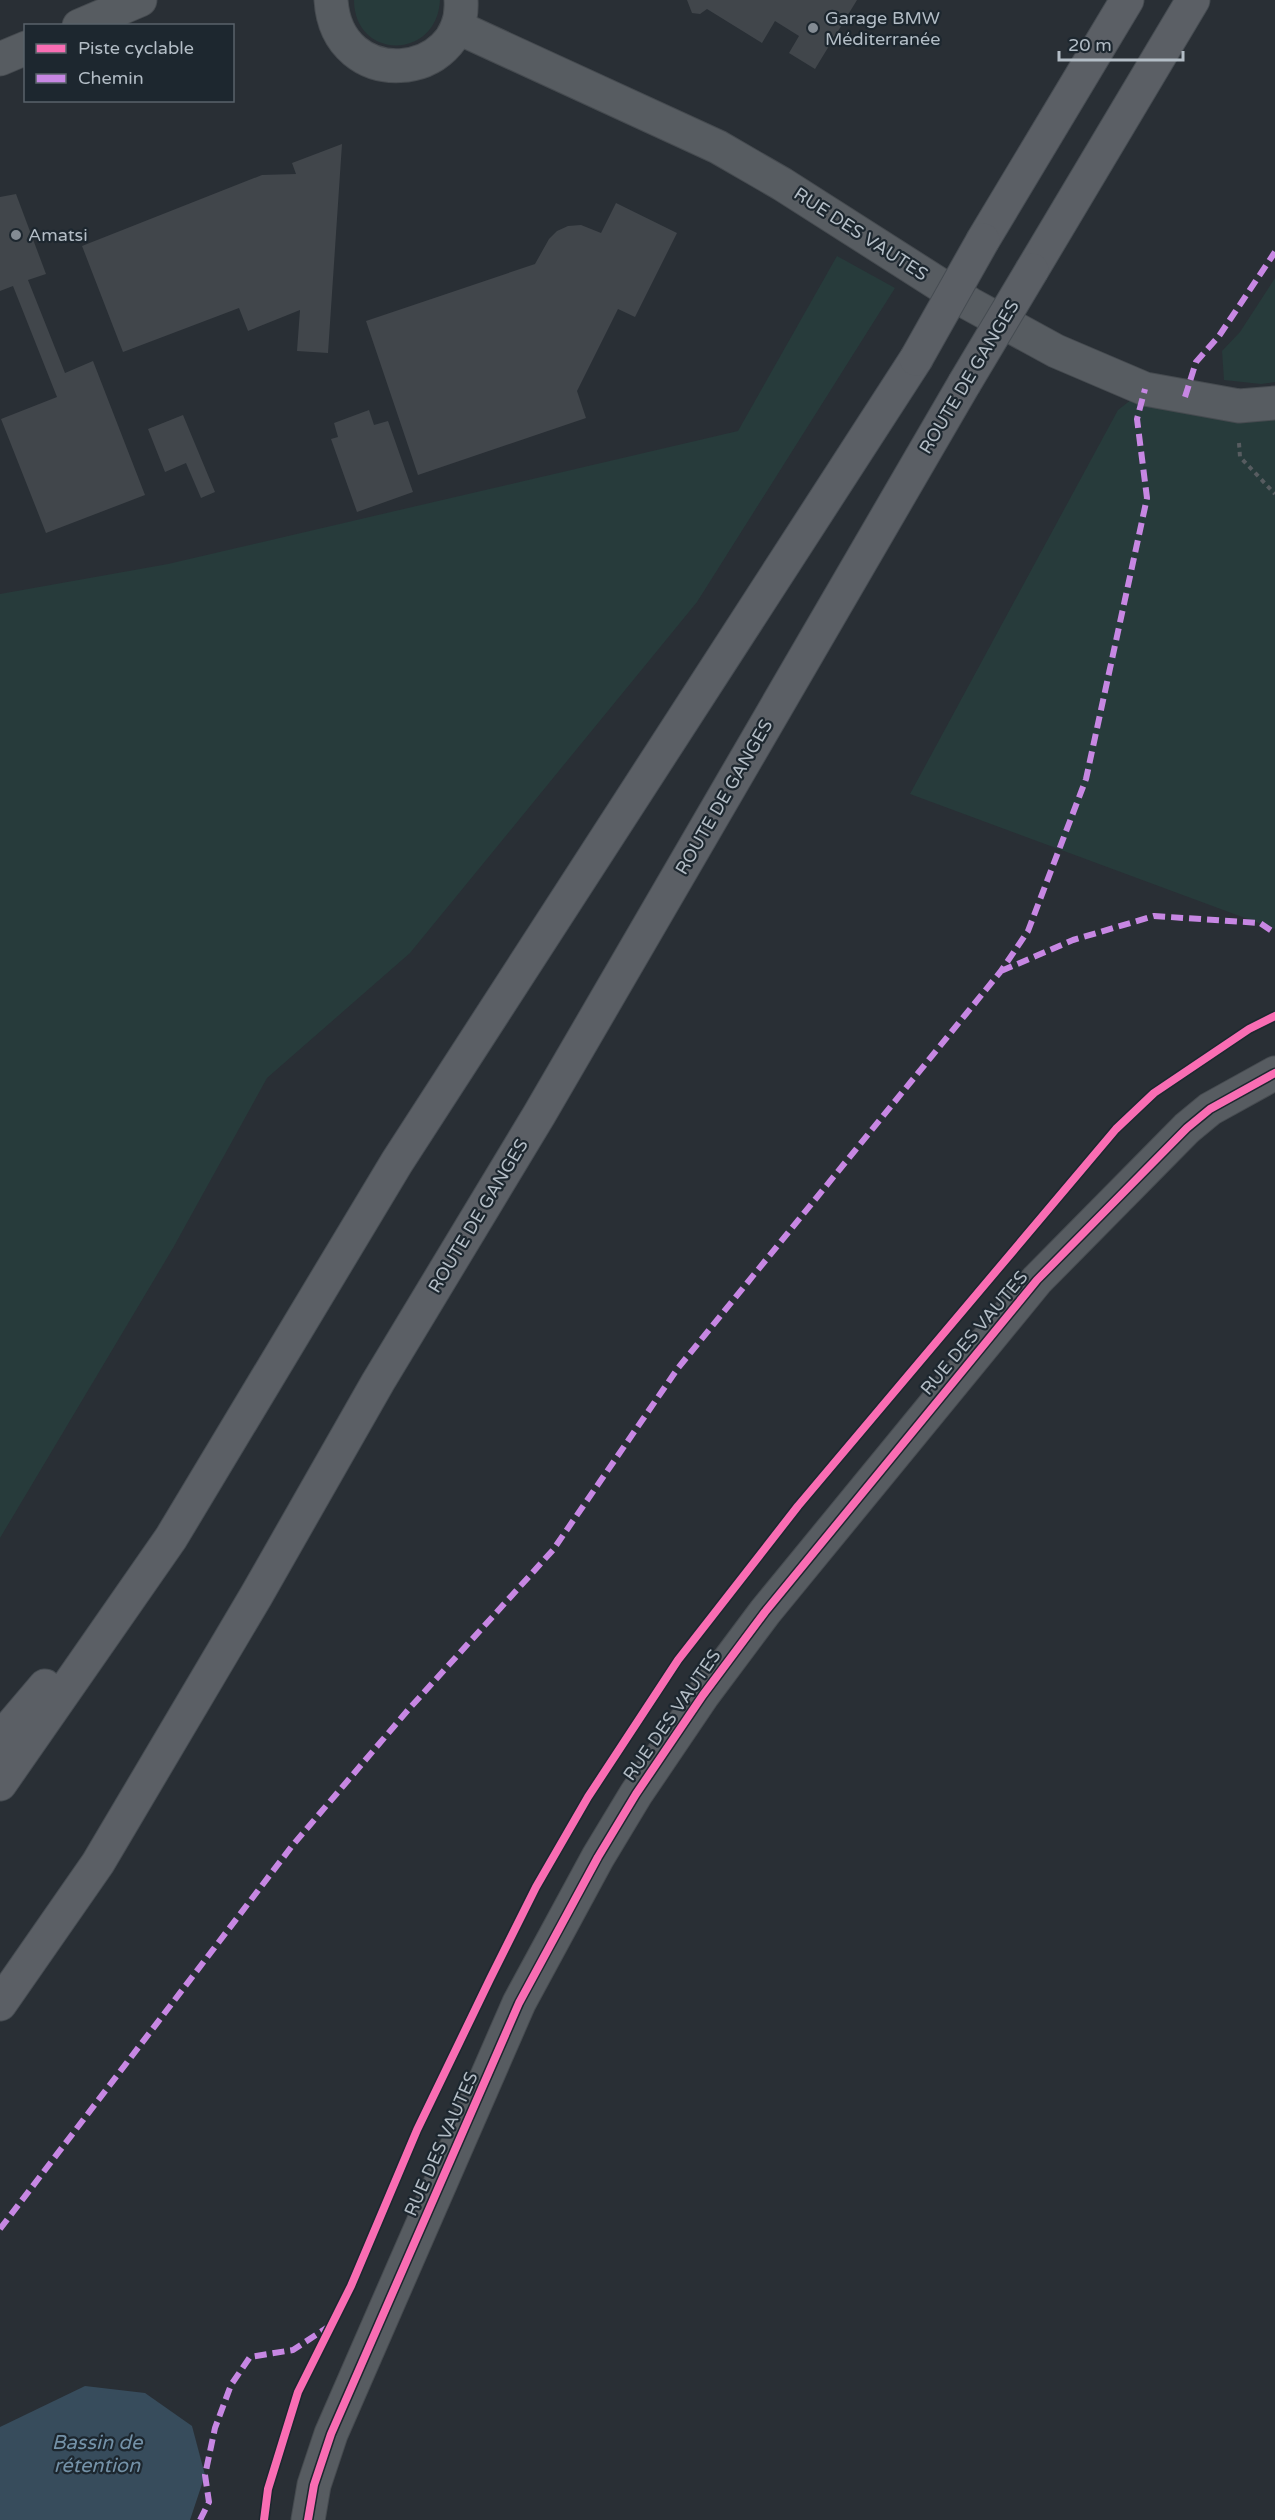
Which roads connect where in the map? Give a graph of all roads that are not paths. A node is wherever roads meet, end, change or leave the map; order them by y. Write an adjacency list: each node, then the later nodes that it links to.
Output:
1 (140, 0): 6 (street)
2 (331, 0): 5 (street, RUE DES VAUTES)
3 (1127, 0): 11 (main road, bridge)
4 (1193, 0): 14 (main road, ROUTE DE GANGES, bridge)
5 (459, 13): 9 (street, RUE DES VAUTES)
6 (84, 24)
7 (24, 49): 8 (street)
8 (0, 59)
9 (1275, 403)
10 (1275, 1073): 15 (street, RUE DES VAUTES)
11 (171, 1538): 12 (main road); 13 (main road)
12 (0, 1739)
13 (0, 1784)
14 (0, 2004)
15 (308, 2520)

